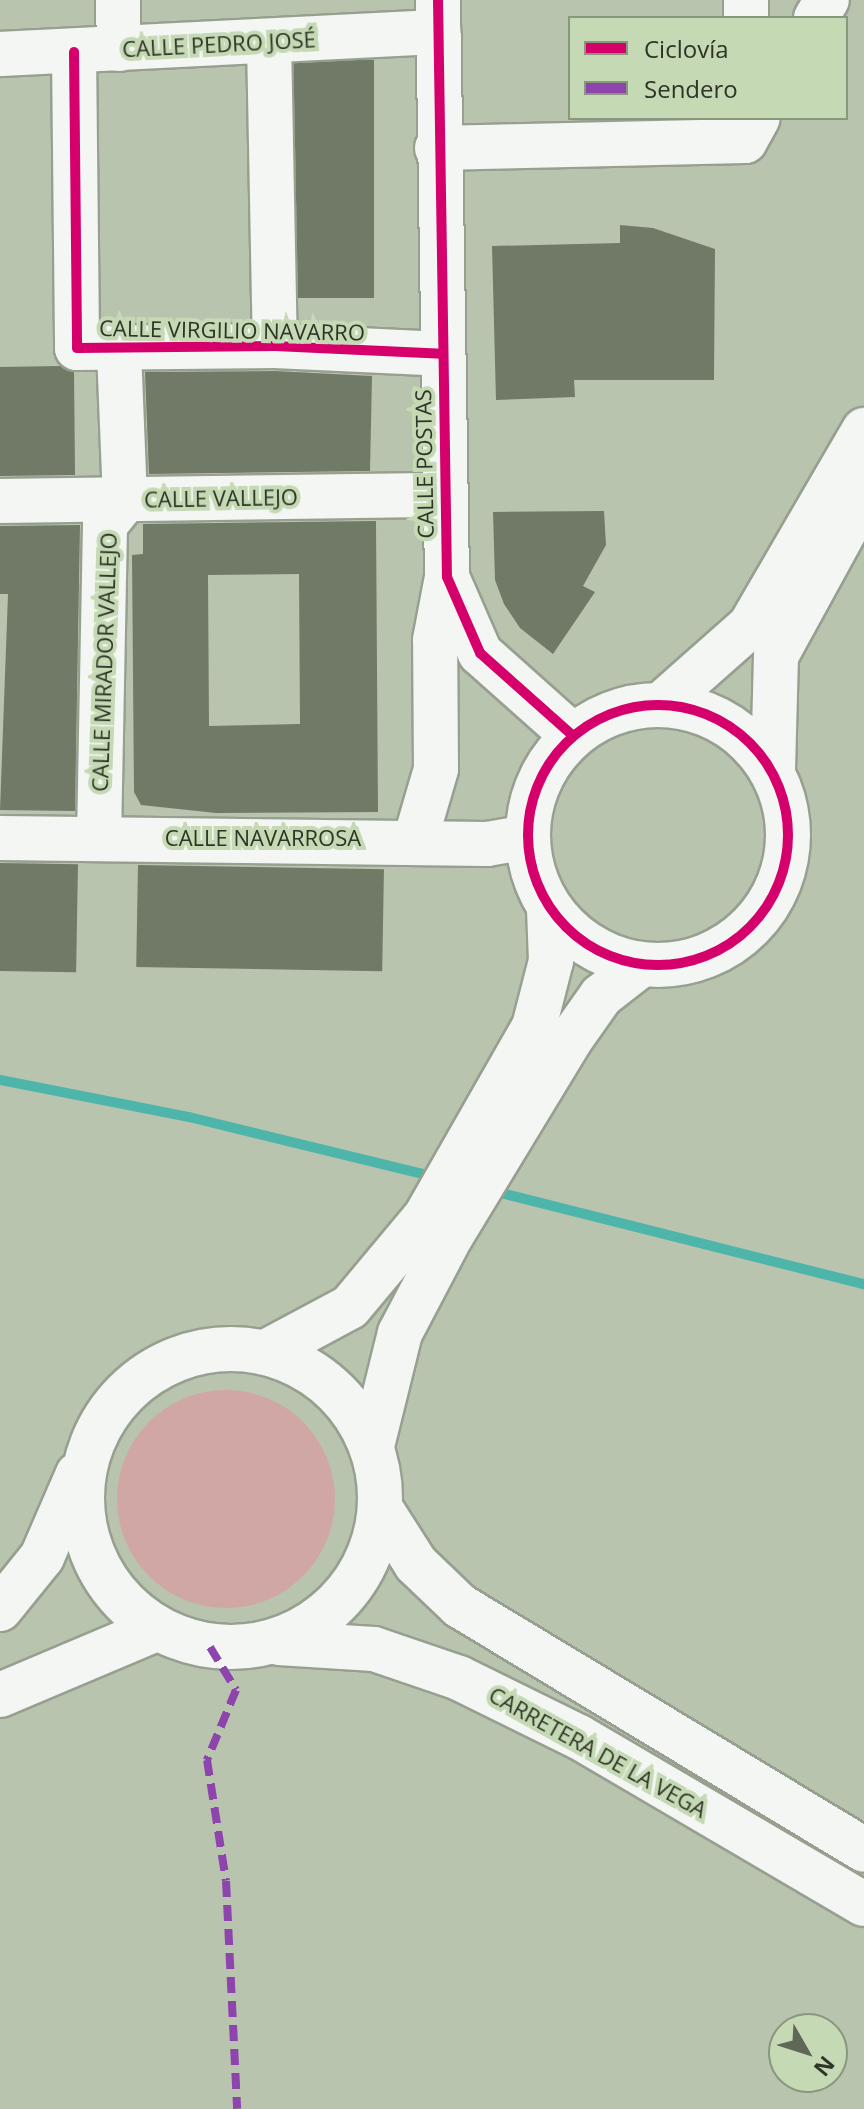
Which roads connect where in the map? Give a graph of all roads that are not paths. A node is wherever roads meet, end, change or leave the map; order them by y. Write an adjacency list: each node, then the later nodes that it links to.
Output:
1 (118, 0): 4 (street)
2 (438, 16): 3 (street, CALLE PEDRO JOSÉ); 8 (street, CALLE POSTAS)
3 (269, 41): 4 (street, CALLE PEDRO JOSÉ); 9 (street)
4 (119, 49): 5 (street, CALLE PEDRO JOSÉ)
5 (74, 52): 6 (street, CALLE PEDRO JOSÉ); 10 (street, CALLE VIRGILIO NAVARRO)
6 (0, 54)
7 (749, 126): 8 (street)
8 (437, 148): 11 (street, CALLE POSTAS)
9 (275, 346): 10 (street, CALLE VIRGILIO NAVARRO); 11 (street, CALLE VIRGILIO NAVARRO)
10 (119, 348): 15 (street)
11 (442, 354): 13 (street, CALLE POSTAS)
12 (864, 430): 18 (street)
13 (442, 495): 15 (street, CALLE VALLEJO); 17 (street, CALLE POSTAS)
14 (864, 495): 20 (street)
15 (125, 500): 16 (street, CALLE VALLEJO); 23 (street, CALLE MIRADOR VALLEJO)
16 (0, 501)
17 (447, 577): 19 (street, CALLE POSTAS); 24 (street)
18 (664, 702): 19 (street); 20 (street)
19 (572, 735): 21 (street)
20 (773, 770): 26 (street)
21 (526, 837): 24 (street, CALLE NAVARROSA); 25 (street)
22 (0, 838): 23 (street, CALLE NAVARROSA)
23 (99, 838): 24 (street, CALLE NAVARROSA)
24 (415, 841)
25 (549, 909): 26 (street); 27 (street)
26 (637, 968): 28 (street)
27 (266, 1352): 28 (street); 29 (street)
28 (372, 1446): 30 (street)
29 (87, 1454): 31 (street); 32 (street)
30 (381, 1509): 33 (street); 35 (street)
31 (0, 1609)
32 (156, 1629): 33 (street, CARRETERA DE LA VEGA); 34 (street)
33 (268, 1643): 36 (street, CARRETERA DE LA VEGA)
34 (0, 1695)
35 (864, 1850)
36 (864, 1904)

